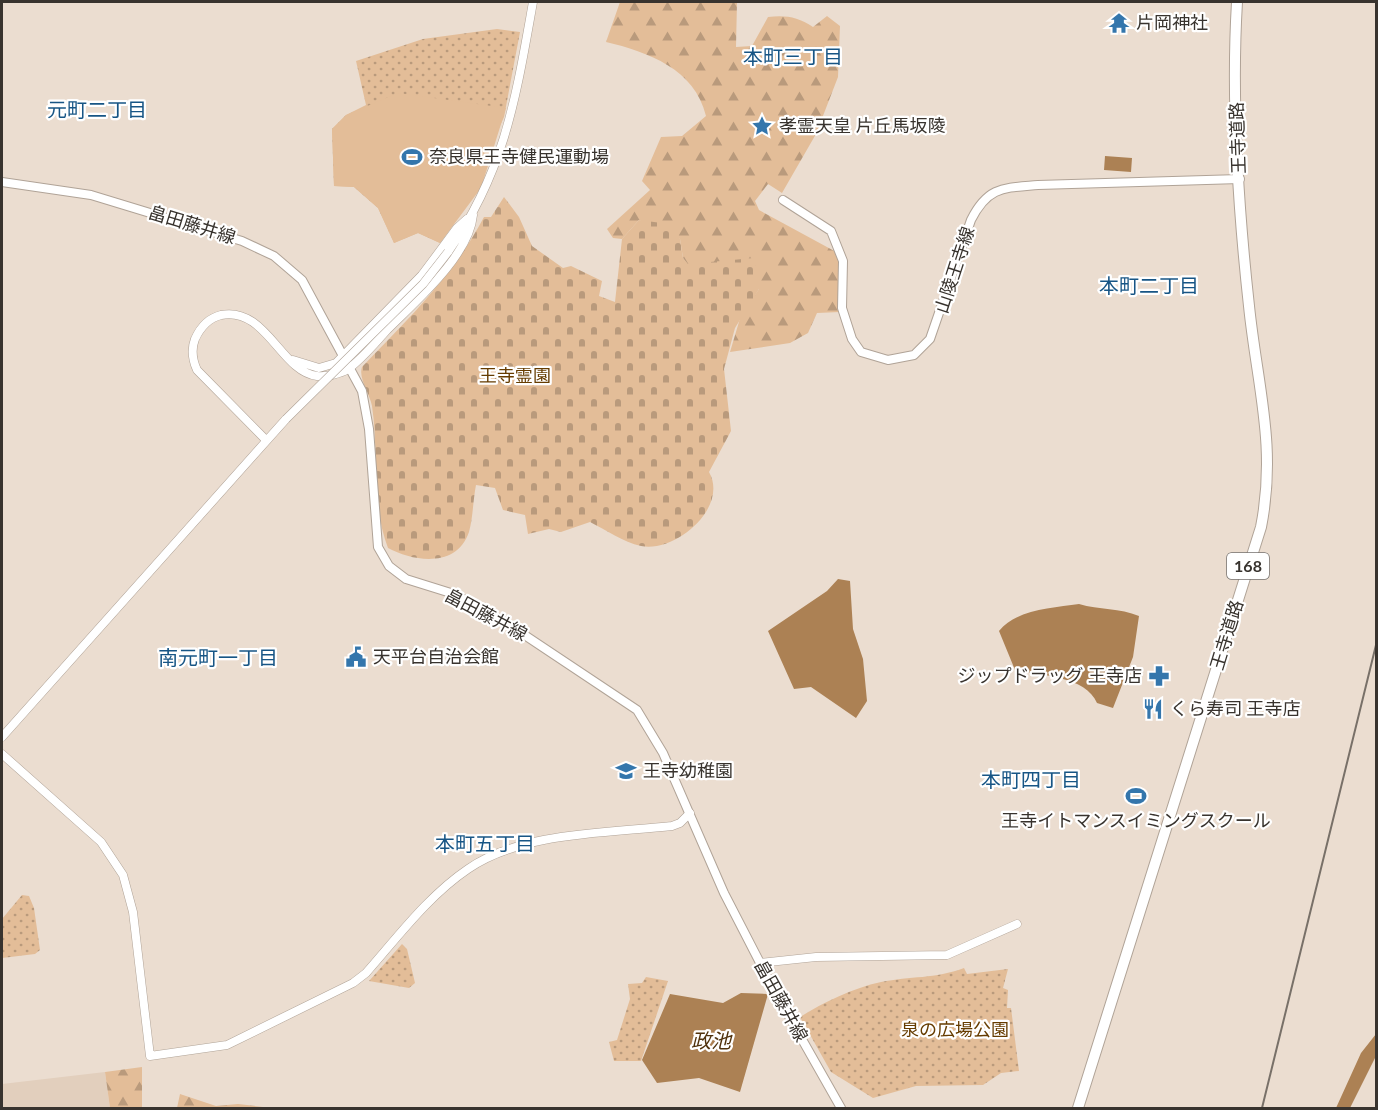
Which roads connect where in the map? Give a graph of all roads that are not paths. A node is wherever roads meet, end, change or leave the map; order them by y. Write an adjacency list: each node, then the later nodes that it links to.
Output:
1 (533, 2): 6 (street)
2 (1237, 2): 3 (highway, 王寺道路 / 168)
3 (1240, 178): 5 (main road, 山陵王寺線); 17 (highway, 王寺道路 / 168)
4 (2, 182): 7 (main road, 畠田藤井線)
5 (783, 200)
6 (473, 215): 7 (street); 9 (street); 10 (street, bridge)
7 (343, 356): 8 (street); 9 (main road, 畠田藤井線)
8 (291, 359): 9 (street); 10 (street)
9 (351, 367): 13 (main road, 畠田藤井線)
10 (266, 440): 11 (street)
11 (2, 737)
12 (2, 754): 13 (street)
13 (690, 813): 15 (main road, 畠田藤井線)
14 (1017, 924): 15 (street)
15 (760, 963): 16 (main road, 畠田藤井線)
16 (841, 1108)
17 (1078, 1108)

